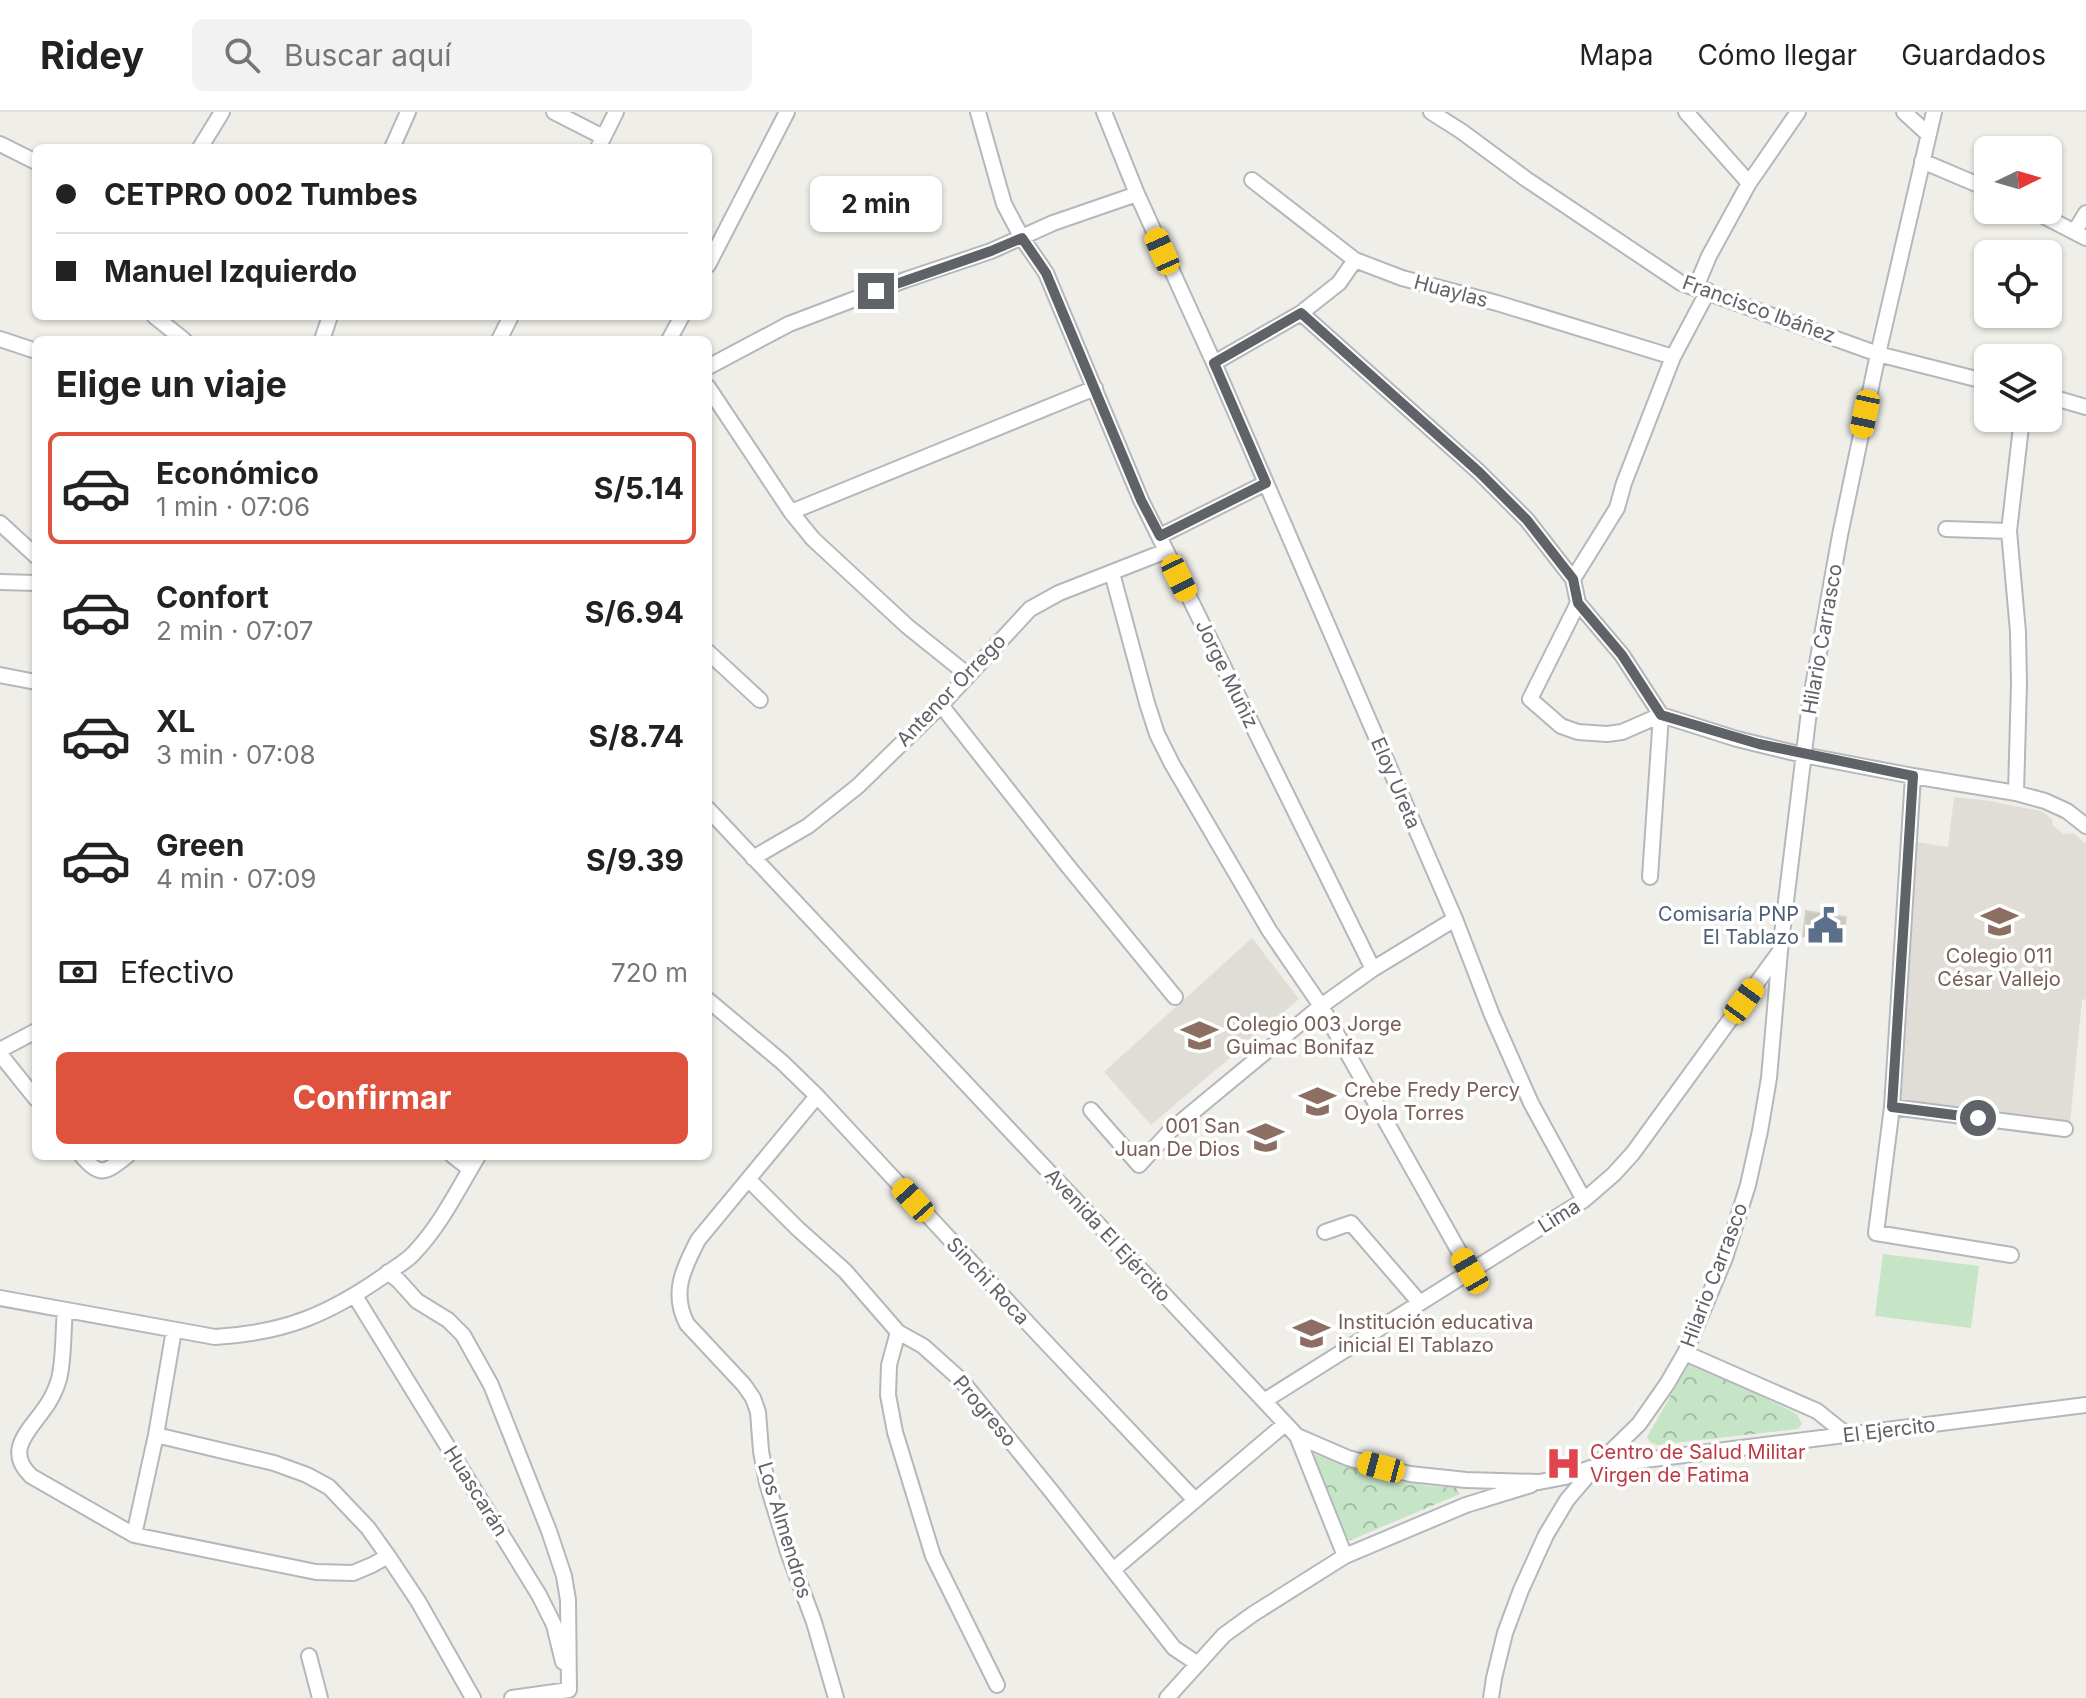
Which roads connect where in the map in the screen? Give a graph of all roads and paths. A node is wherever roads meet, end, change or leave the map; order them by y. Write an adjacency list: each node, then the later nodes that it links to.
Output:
1 (222, 112): 16 (street)
2 (408, 112): 17 (street)
3 (554, 112): 14 (street)
4 (616, 112): 14 (street)
5 (787, 112): 28 (street)
6 (978, 112): 27 (street, Jorge Muñiz)
7 (1104, 112): 23 (street, Eloy Ureta)
8 (1431, 112): 30 (street, Francisco Ibáñez)
9 (1686, 112): 21 (street)
10 (1798, 112): 21 (street)
11 (1904, 112): 13 (street)
12 (1934, 112): 13 (street, Hilario Carrasco)
13 (1928, 134): 19 (street, Hilario Carrasco)
14 (601, 143)
15 (0, 144): 18 (street)
16 (202, 144)
17 (394, 144)
18 (32, 160)
19 (1922, 161): 22 (street); 36 (street, Hilario Carrasco)
20 (1252, 180): 29 (street, Huaylas)
21 (1749, 183): 30 (street)
22 (1974, 183)
23 (1137, 194): 27 (street); 38 (street, Eloy Ureta)
24 (2086, 213): 26 (street)
25 (2060, 224): 26 (street)
26 (2080, 234)
27 (1022, 238): 39 (street); 41 (street, Jorge Muñiz)
28 (712, 257)
29 (1355, 260): 31 (street); 37 (street, Huaylas)
30 (1702, 289): 36 (street, Francisco Ibáñez); 37 (street)
31 (1301, 313): 38 (street); 55 (street)
32 (159, 320): 33 (street)
33 (179, 336)
34 (0, 339): 35 (street)
35 (32, 350)
36 (1878, 354): 40 (street, Francisco Ibáñez); 66 (street, Hilario Carrasco)
37 (1673, 357): 55 (street)
38 (1214, 363): 46 (street, Eloy Ureta)
39 (712, 365)
40 (1974, 378)
41 (1095, 388): 47 (street); 51 (street, Jorge Muñiz)
42 (712, 393): 47 (street)
43 (2062, 400): 44 (street)
44 (2086, 407)
45 (2020, 432): 50 (street)
46 (1266, 483): 51 (street); 73 (street, Eloy Ureta)
47 (791, 512): 61 (street)
48 (0, 523): 53 (street)
49 (1946, 529): 50 (street)
50 (2009, 531): 68 (street)
51 (1160, 536): 52 (street, Jorge Muñiz)
52 (1166, 551): 54 (street, Antenor Orrego); 75 (street, Jorge Muñiz)
53 (32, 552)
54 (1112, 573): 61 (street, Antenor Orrego); 78 (street)
55 (1573, 579): 58 (street)
56 (0, 582): 57 (street)
57 (32, 583)
58 (1578, 603): 65 (street); 65 (street)
59 (712, 656): 63 (street)
60 (0, 675): 62 (street)
61 (968, 675): 64 (street, Antenor Orrego)
62 (32, 681)
63 (760, 700)
64 (941, 705): 71 (street, Antenor Orrego); 76 (street)
65 (1661, 715): 66 (street); 72 (street)
66 (1803, 755): 67 (street); 74 (street, Hilario Carrasco)
67 (1913, 776): 68 (street); 83 (street)
68 (2016, 793): 70 (street)
69 (712, 813): 71 (street, Avenida El Ejército)
70 (2086, 826)
71 (753, 858): 102 (street, Avenida El Ejército)
72 (1650, 877)
73 (1455, 919): 75 (street); 90 (street, Eloy Ureta)
74 (1780, 951): 90 (street, Lima); 101 (street, Hilario Carrasco)
75 (1373, 969): 78 (street)
76 (1175, 997)
77 (712, 1003): 82 (street, Sinchi Roca)
78 (1321, 1006): 84 (street); 93 (street)
79 (32, 1033): 80 (street)
80 (0, 1052): 81 (street)
81 (32, 1094)
82 (817, 1096): 89 (street, Los Almendros); 110 (street, Sinchi Roca)
83 (1892, 1107): 85 (street); 92 (street)
84 (1091, 1110)
85 (2065, 1129)
86 (85, 1160): 87 (street)
87 (122, 1160)
88 (474, 1163): 94 (street)
89 (749, 1180): 100 (street, Progreso); 122 (street, Los Almendros)
90 (1584, 1200): 93 (street, Lima)
91 (1325, 1232): 97 (street)
92 (2011, 1255)
93 (1470, 1271): 97 (street, Lima)
94 (388, 1272): 95 (street); 118 (street)
95 (355, 1296): 99 (street); 118 (street, Huascarán)
96 (0, 1298): 98 (street)
97 (1420, 1303): 102 (street, Lima)
98 (65, 1310): 99 (street); 111 (street)
99 (174, 1330): 105 (street)
100 (898, 1332): 114 (street, Progreso); 117 (street)
101 (1685, 1353): 106 (street); 108 (street, Hilario Carrasco)
102 (1264, 1401): 104 (street, Avenida El Ejército)
103 (2086, 1405): 106 (street, El Ejercito)
104 (1285, 1424): 107 (street, Avenida El Ejército); 110 (street)
105 (156, 1435): 111 (street); 112 (street)
106 (1847, 1435): 108 (street, El Ejercito)
107 (1297, 1436): 109 (street, Avenida El Ejército); 113 (street)
108 (1596, 1466): 109 (street, Avenida El Ejército); 124 (street, Hilario Carrasco)
109 (1539, 1482): 113 (street)
110 (1195, 1500): 114 (street)
111 (134, 1535): 112 (street)
112 (388, 1556): 120 (street)
113 (1345, 1556): 116 (street)
114 (1113, 1570): 116 (street, Progreso)
115 (309, 1656): 119 (street)
116 (1198, 1664): 123 (street)
117 (997, 1685)
118 (570, 1694): 121 (street)
119 (320, 1698)
120 (473, 1698)
121 (512, 1698)
122 (836, 1698)
123 (1167, 1698)
124 (1491, 1698)

